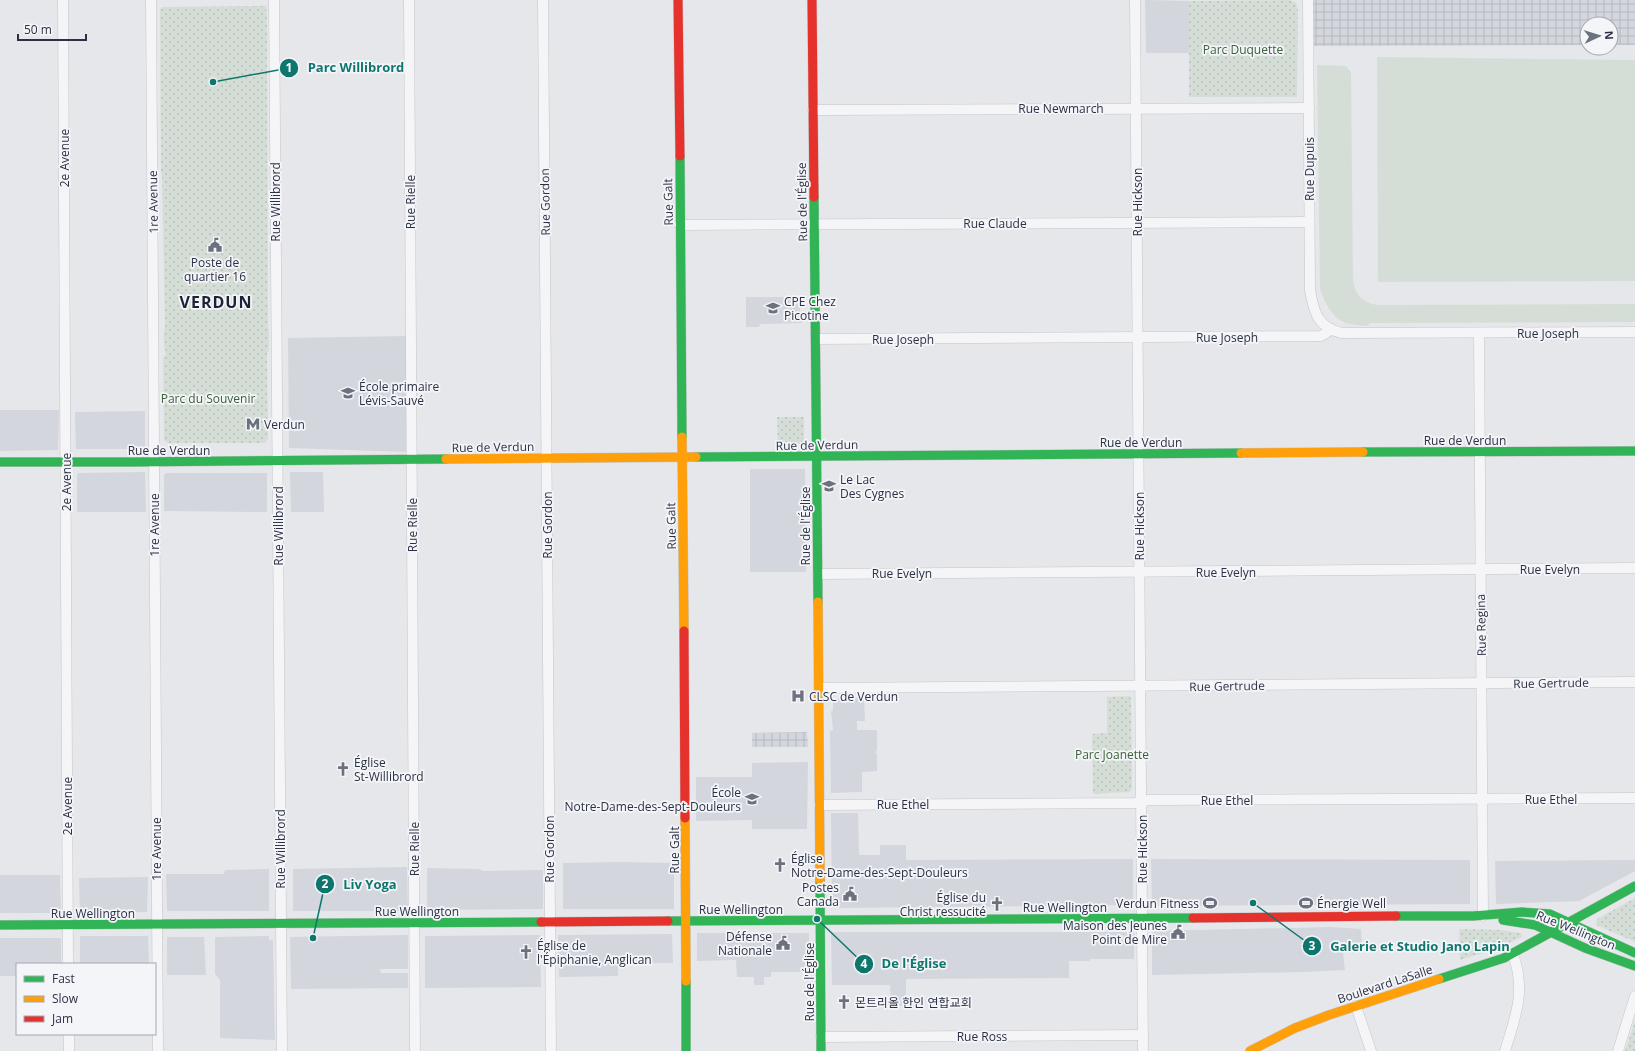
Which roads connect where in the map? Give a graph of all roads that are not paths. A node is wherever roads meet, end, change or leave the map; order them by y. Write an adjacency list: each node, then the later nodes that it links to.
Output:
1 (63, 0): 31 (street, 2e Avenue)
2 (151, 0): 32 (street, 1re Avenue)
3 (274, 0): 29 (street, Rue Willibrord)
4 (409, 0): 28 (street, Rue Rielle)
5 (543, 0): 26 (street, Rue Gordon)
6 (678, 0): 16 (main road, Rue Galt)
7 (812, 0): 12 (main road, Rue de l'Église)
8 (1135, 0): 10 (street, Rue Hickson)
9 (1308, 0): 11 (street, Rue Dupuis)
10 (1136, 108): 11 (street, Rue Newmarch); 12 (street, Rue Newmarch); 13 (street, Rue Hickson)
11 (1309, 108): 14 (street, Rue Dupuis)
12 (813, 110): 15 (main road, Rue de l'Église)
13 (1137, 222): 14 (street, Rue Claude); 15 (street, Rue Claude); 20 (street, Rue Hickson)
14 (1309, 222): 17 (street, Rue Dupuis)
15 (814, 224): 16 (street, Rue Claude); 21 (main road, Rue de l'Église)
16 (680, 225): 27 (main road, Rue Galt)
17 (1331, 330): 19 (street, Rue Joseph); 20 (street, Rue Joseph)
18 (1635, 332): 19 (street, Rue Joseph)
19 (1479, 333): 23 (street, Rue Regina)
20 (1138, 338): 21 (street, Rue Joseph); 24 (street, Rue Hickson)
21 (816, 339): 25 (main road, Rue de l'Église)
22 (1635, 451): 23 (main road, Rue de Verdun)
23 (1479, 452): 24 (main road, Rue de Verdun); 34 (street, Rue Regina)
24 (1138, 454): 25 (main road, Rue de Verdun); 35 (street, Rue Hickson)
25 (817, 457): 27 (main road, Rue de Verdun); 36 (main road, Rue de l'Église)
26 (547, 458): 27 (main road, Rue de Verdun); 28 (main road, Rue de Verdun); 50 (street, Rue Gordon)
27 (682, 458): 49 (main road, Rue Galt)
28 (411, 460): 29 (main road, Rue de Verdun); 51 (street, Rue Rielle)
29 (277, 461): 32 (main road, Rue de Verdun); 54 (street, Rue Willibrord)
30 (0, 462): 31 (main road, Rue de Verdun)
31 (66, 462): 32 (main road, Rue de Verdun); 56 (street, 2e Avenue)
32 (154, 462): 53 (street, 1re Avenue)
33 (1635, 568): 34 (street, Rue Evelyn)
34 (1480, 570): 35 (street, Rue Evelyn); 38 (street, Rue Regina)
35 (1139, 572): 36 (street, Rue Evelyn); 39 (street, Rue Hickson)
36 (818, 574): 40 (main road, Rue de l'Église)
37 (1635, 682): 38 (street, Rue Gertrude)
38 (1481, 684): 39 (street, Rue Gertrude); 42 (street, Rue Regina)
39 (1140, 687): 40 (street, Rue Gertrude); 43 (street, Rue Hickson)
40 (818, 688): 44 (main road, Rue de l'Église)
41 (1635, 798): 42 (street, Rue Ethel)
42 (1482, 799): 43 (street, Rue Ethel); 46 (street, Rue Regina)
43 (1141, 802): 44 (street, Rue Ethel); 47 (street, Rue Hickson)
44 (819, 805): 48 (main road, Rue de l'Église)
45 (1635, 886): 52 (main road, Boulevard LaSalle)
46 (1483, 916): 47 (main road, Rue Wellington); 52 (main road, Rue Wellington); 57 (main road, Rue Wellington)
47 (1142, 918): 48 (main road, Rue Wellington); 65 (street, Rue Hickson)
48 (820, 920): 49 (main road, Rue Wellington); 66 (main road, Rue de l'Église)
49 (686, 921): 50 (main road, Rue Wellington); 72 (main road, Rue Galt)
50 (550, 922): 51 (main road, Rue Wellington); 71 (street, Rue Gordon)
51 (415, 923): 54 (main road, Rue Wellington); 70 (street, Rue Rielle)
52 (1569, 923): 57 (main road, Boulevard LaSalle); 58 (main road, Rue Wellington)
53 (156, 924): 54 (main road, Rue Wellington); 56 (main road, Rue Wellington); 68 (street, 1re Avenue)
54 (280, 924): 69 (street, Rue Willibrord)
55 (0, 925): 56 (main road, Rue Wellington)
56 (68, 925): 60 (street, 2e Avenue)
57 (1552, 932): 59 (main road, Boulevard LaSalle); 61 (main road, Rue Wellington)
58 (1635, 953)
59 (1513, 954): 63 (main road, Boulevard LaSalle); 77 (street)
60 (68, 963)
61 (1635, 966)
62 (1635, 996): 78 (street)
63 (1356, 1006): 75 (main road, Boulevard LaSalle); 76 (street)
64 (69, 1035): 67 (street)
65 (1143, 1035): 66 (street, Rue Ross); 74 (street, Rue Hickson)
66 (821, 1037): 73 (main road, Rue de l'Église)
67 (69, 1051)
68 (158, 1051)
69 (282, 1051)
70 (415, 1051)
71 (551, 1051)
72 (686, 1051)
73 (821, 1051)
74 (1143, 1051)
75 (1250, 1051)
76 (1371, 1051)
77 (1505, 1051)
78 (1618, 1051)

